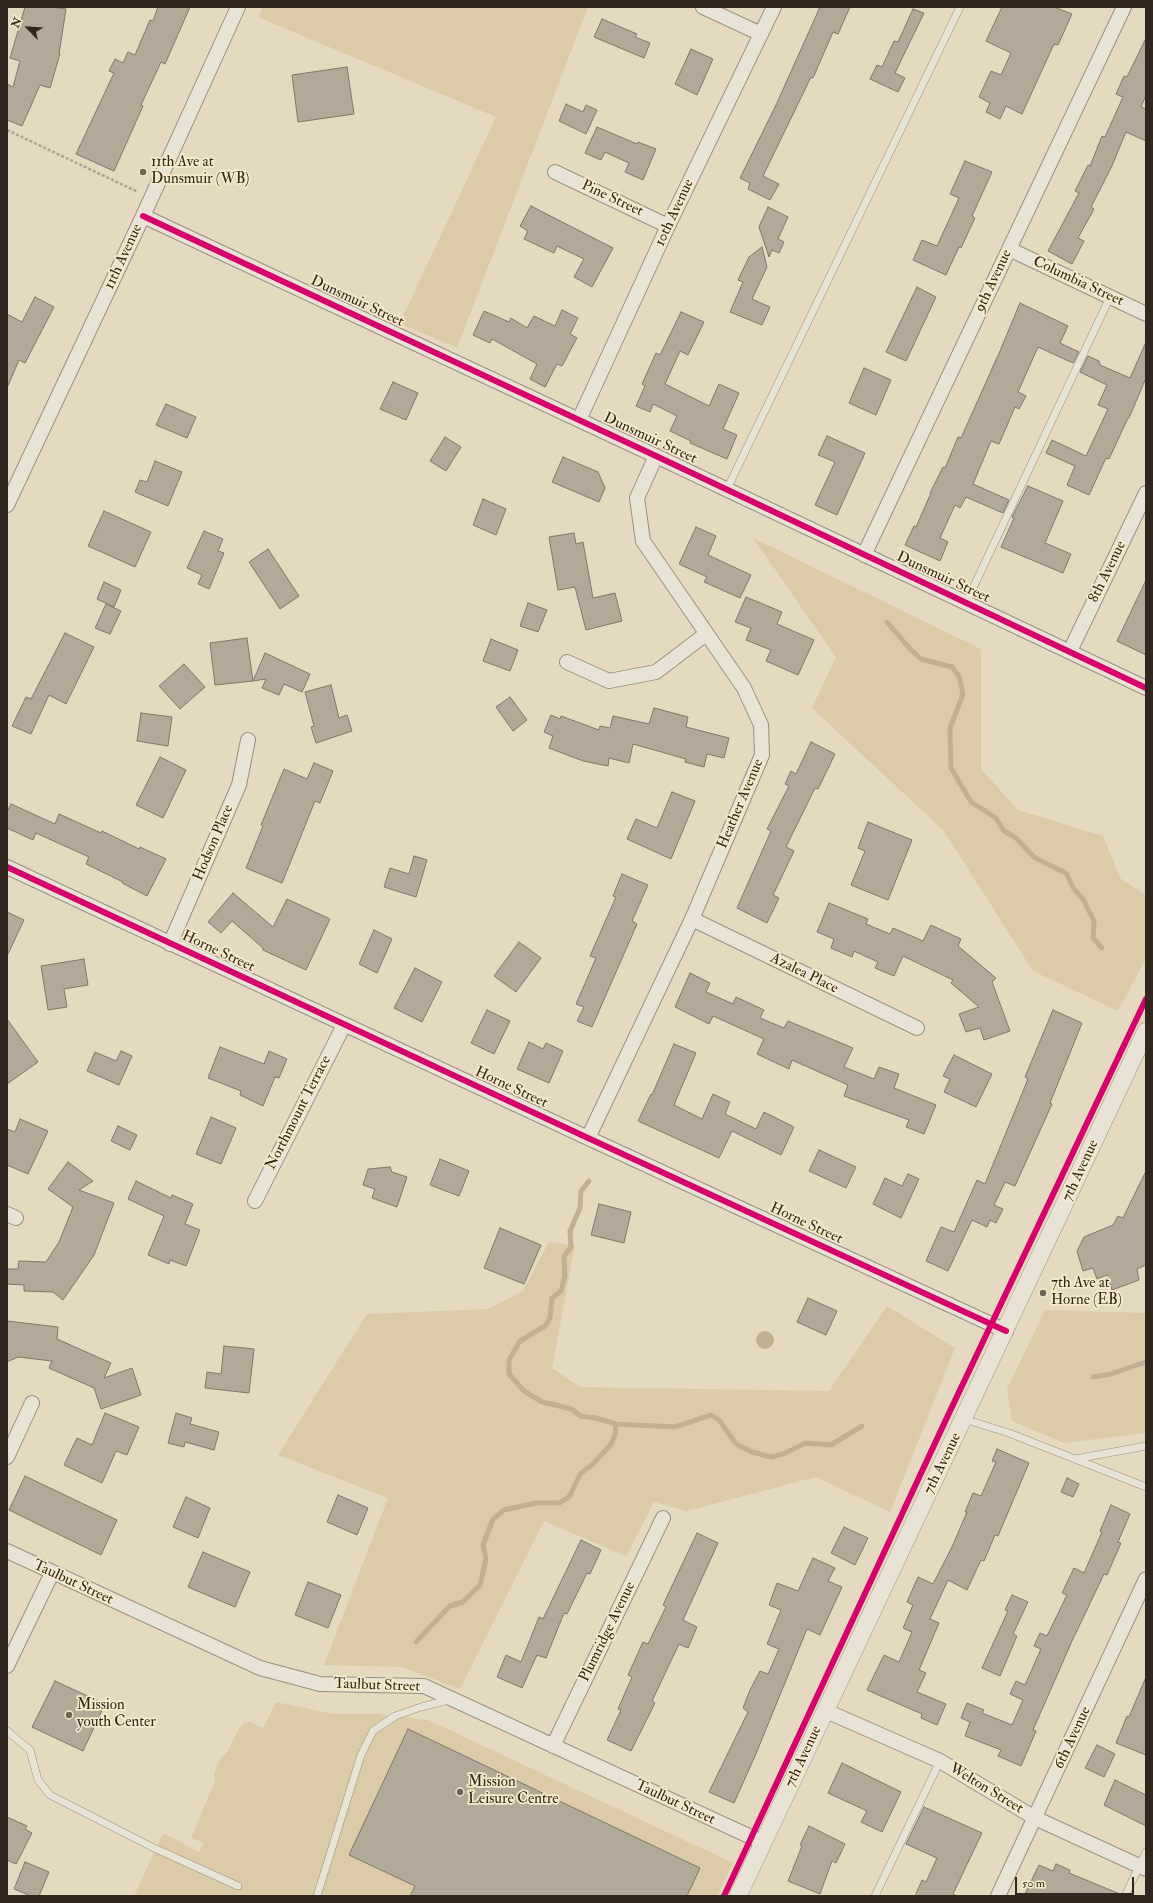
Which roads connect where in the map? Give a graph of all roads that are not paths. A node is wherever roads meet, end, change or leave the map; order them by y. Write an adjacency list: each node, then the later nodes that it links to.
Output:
1 (238, 7): 8 (street, 11th Avenue)
2 (704, 7): 6 (street)
3 (774, 7): 6 (street, 10th Avenue)
4 (960, 7): 15 (lane)
5 (1124, 7): 10 (street, 9th Avenue)
6 (761, 34): 9 (street, 10th Avenue)
7 (555, 172): 9 (street, Pine Street)
8 (143, 216): 13 (street, Dunsmuir Street); 17 (street, 11th Avenue)
9 (668, 226): 13 (street, 10th Avenue)
10 (1009, 249): 11 (street, Columbia Street); 18 (street, 9th Avenue)
11 (1110, 297): 12 (street, Columbia Street); 19 (lane)
12 (1146, 314)
13 (578, 420): 14 (street, Dunsmuir Street)
14 (656, 456): 15 (street, Dunsmuir Street); 20 (street, Heather Avenue)
15 (726, 489): 18 (street, Dunsmuir Street)
16 (1146, 493): 21 (street, 8th Avenue)
17 (7, 505)
18 (864, 555): 19 (street, Dunsmuir Street)
19 (966, 603): 21 (street, Dunsmuir Street)
20 (706, 634): 22 (street); 26 (street, Heather Avenue)
21 (1070, 651): 23 (street, Dunsmuir Street)
22 (567, 662)
23 (1146, 688)
24 (248, 740): 27 (street, Hodson Place)
25 (7, 867): 27 (street, Horne Street)
26 (692, 919): 29 (street, Azalea Place); 31 (street, Heather Avenue)
27 (170, 944): 28 (street, Horne Street)
28 (344, 1025): 31 (street, Horne Street); 32 (street, Northmount Terrace)
29 (917, 1028)
30 (1146, 1031): 33 (street, 7th Avenue)
31 (588, 1138): 33 (street, Horne Street)
32 (255, 1201)
33 (1006, 1330): 35 (street, 7th Avenue)
34 (32, 1403): 37 (street)
35 (964, 1419): 38 (lane); 46 (street, 7th Avenue)
36 (1146, 1446): 38 (lane)
37 (7, 1457)
38 (1075, 1459): 39 (lane)
39 (1146, 1487)
40 (663, 1518): 48 (street, Plumridge Avenue)
41 (7, 1551): 42 (street, Taulbut Street)
42 (52, 1573): 44 (street); 45 (street, Taulbut Street)
43 (1146, 1579): 50 (street, 6th Avenue)
44 (7, 1666)
45 (452, 1699): 48 (street, Taulbut Street); 55 (lane)
46 (826, 1711): 49 (street, Welton Street); 51 (street, 7th Avenue)
47 (7, 1731): 54 (lane)
48 (553, 1746): 51 (street, Taulbut Street)
49 (940, 1761): 50 (street, Welton Street); 57 (lane)
50 (1036, 1818): 53 (street, Welton Street); 58 (street, 6th Avenue)
51 (764, 1843): 56 (street, 7th Avenue)
52 (1146, 1852): 53 (lane)
53 (1142, 1867): 59 (lane)
54 (238, 1886)
55 (317, 1896)
56 (738, 1896)
57 (875, 1896)
58 (998, 1896)
59 (1125, 1896)

